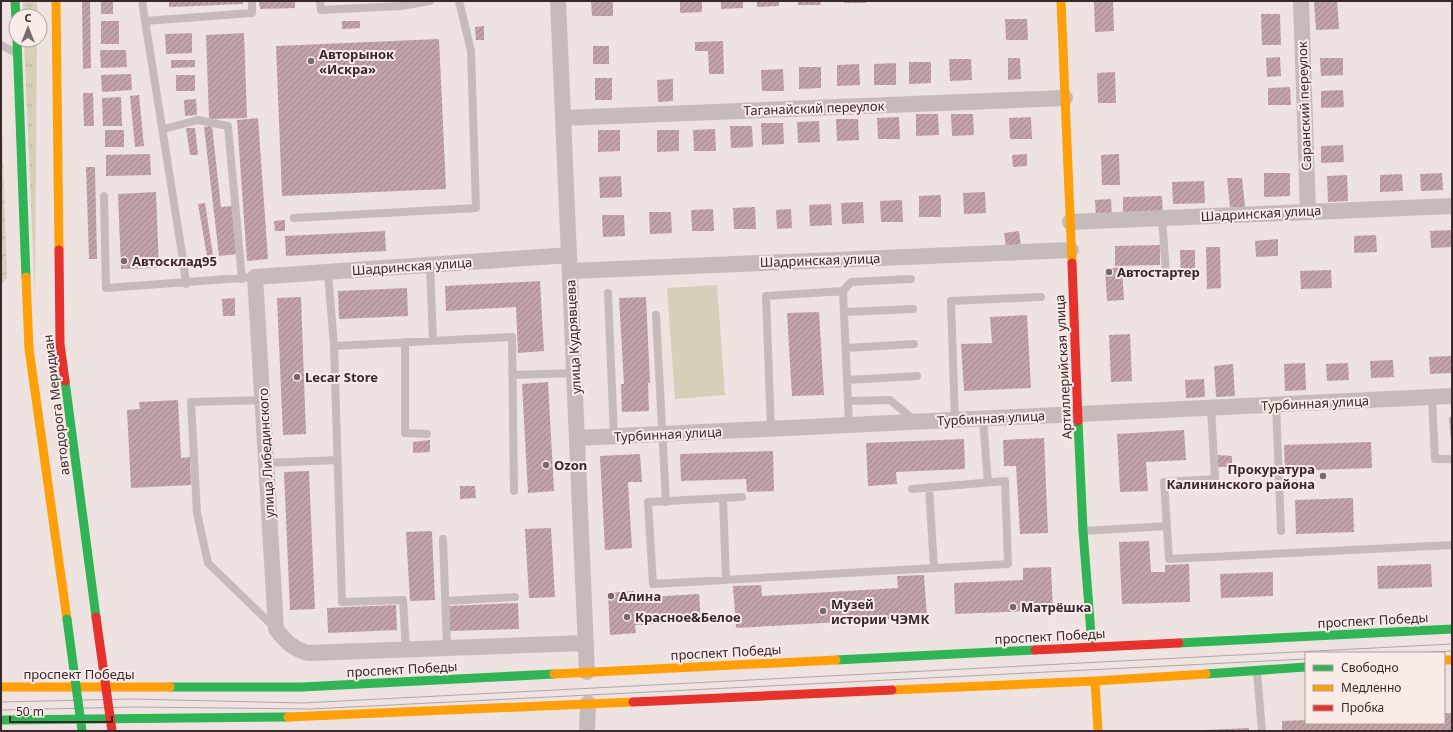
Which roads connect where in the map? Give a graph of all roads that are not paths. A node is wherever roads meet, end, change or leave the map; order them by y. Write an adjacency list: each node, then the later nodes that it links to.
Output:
1 (56, 1): 101 (main road, автодорога Меридиан, bridge)
2 (142, 1): 10 (lane)
3 (252, 1): 10 (lane)
4 (320, 1): 5 (lane)
5 (430, 1)
6 (459, 1): 20 (lane)
7 (558, 1): 15 (street, улица Кудрявцева)
8 (1061, 1): 14 (main road, Артиллерийская улица)
9 (1301, 1): 19 (street, Саранский переулок)
10 (146, 21): 16 (lane)
11 (1, 45): 13 (lane)
12 (18, 48): 13 (main road, автодорога Меридиан)
13 (18, 54): 100 (main road, автодорога Меридиан, bridge)
14 (1065, 98): 15 (street, Таганайский переулок); 22 (main road, Артиллерийская улица)
15 (563, 118): 24 (street, улица Кудрявцева)
16 (163, 129): 29 (lane); 31 (lane)
17 (104, 196): 31 (lane)
18 (1452, 206): 19 (street, Шадринская улица)
19 (1308, 211): 21 (street, Шадринская улица)
20 (294, 218)
21 (1162, 218): 22 (street, Шадринская улица); 28 (lane)
22 (1070, 222): 23 (main road, Артиллерийская улица)
23 (1071, 250): 26 (street, Шадринская улица); 53 (main road, Артиллерийская улица)
24 (569, 255): 25 (street, Шадринская улица); 26 (street, улица Кудрявцева)
25 (430, 265): 27 (street, Шадринская улица); 38 (lane)
26 (570, 271): 43 (street, улица Кудрявцева)
27 (328, 272): 29 (street, Шадринская улица); 41 (lane)
28 (1166, 273)
29 (249, 278): 31 (lane); 49 (street, улица Либединского)
30 (911, 279): 32 (lane)
31 (186, 284)
32 (843, 291): 36 (lane); 58 (lane)
33 (608, 293): 61 (lane)
34 (1041, 297): 55 (lane)
35 (912, 309): 36 (lane)
36 (844, 312): 42 (lane)
37 (656, 315): 60 (lane)
38 (433, 341): 39 (lane); 44 (lane)
39 (405, 342): 41 (lane); 59 (lane)
40 (914, 344): 42 (lane)
41 (334, 346): 64 (lane)
42 (846, 348): 46 (lane)
43 (575, 373): 44 (lane); 62 (street, улица Кудрявцева)
44 (512, 375): 69 (lane)
45 (917, 376): 46 (lane)
46 (847, 380): 50 (lane)
47 (1452, 396): 48 (street, Турбинная улица)
48 (1432, 397): 51 (street, Турбинная улица); 63 (lane)
49 (263, 400): 65 (street, улица Либединского); 82 (lane)
50 (848, 401): 56 (lane); 57 (lane)
51 (1276, 404): 52 (street, Турбинная улица); 75 (lane)
52 (1211, 408): 53 (street, Турбинная улица); 73 (lane)
53 (1078, 414): 54 (street, Турбинная улица); 74 (main road, Артиллерийская улица)
54 (982, 419): 55 (street, Турбинная улица); 66 (lane)
55 (955, 420): 56 (street, Турбинная улица)
56 (916, 422): 57 (street, Турбинная улица)
57 (849, 425): 58 (street, Турбинная улица)
58 (771, 430): 60 (street, Турбинная улица)
59 (427, 434)
60 (662, 435): 61 (street, Турбинная улица); 72 (lane)
61 (614, 437): 62 (street, Турбинная улица)
62 (578, 438): 84 (street, улица Кудрявцева)
63 (1452, 459)
64 (337, 460): 65 (lane); 86 (lane)
65 (266, 462): 82 (street, улица Либединского)
66 (988, 483): 67 (lane); 78 (lane)
67 (929, 487): 68 (lane); 78 (lane)
68 (912, 488)
69 (514, 492)
70 (742, 497): 71 (lane)
71 (723, 499): 72 (lane); 79 (lane)
72 (666, 502): 79 (lane)
73 (1167, 526): 74 (lane); 77 (lane)
74 (1083, 531): 87 (main road, Артиллерийская улица)
75 (1281, 531)
76 (443, 539): 81 (lane)
77 (1452, 545)
78 (934, 568): 79 (lane)
79 (726, 580)
80 (515, 597): 81 (lane)
81 (446, 602): 85 (lane)
82 (276, 629): 86 (street)
83 (1452, 629): 87 (main road, проспект Победы)
84 (585, 643): 85 (street); 91 (street, улица Кудрявцева)
85 (447, 649): 86 (street)
86 (406, 650)
87 (1093, 651): 91 (main road, проспект Победы)
88 (1305, 667): 90 (main road)
89 (1094, 670): 92 (main road)
90 (1257, 670): 92 (main road); 104 (lane)
91 (587, 672): 93 (main road, проспект Победы)
92 (1094, 681): 94 (main road); 103 (main road)
93 (1, 687)
94 (588, 703): 95 (main road); 102 (street)
95 (302, 717): 97 (main road); 98 (main road)
96 (1, 720): 97 (main road)
97 (16, 720): 99 (main road)
98 (275, 726)
99 (38, 729)
100 (82, 731)
101 (112, 731)
102 (587, 731)
103 (1098, 731)
104 (1262, 731)

